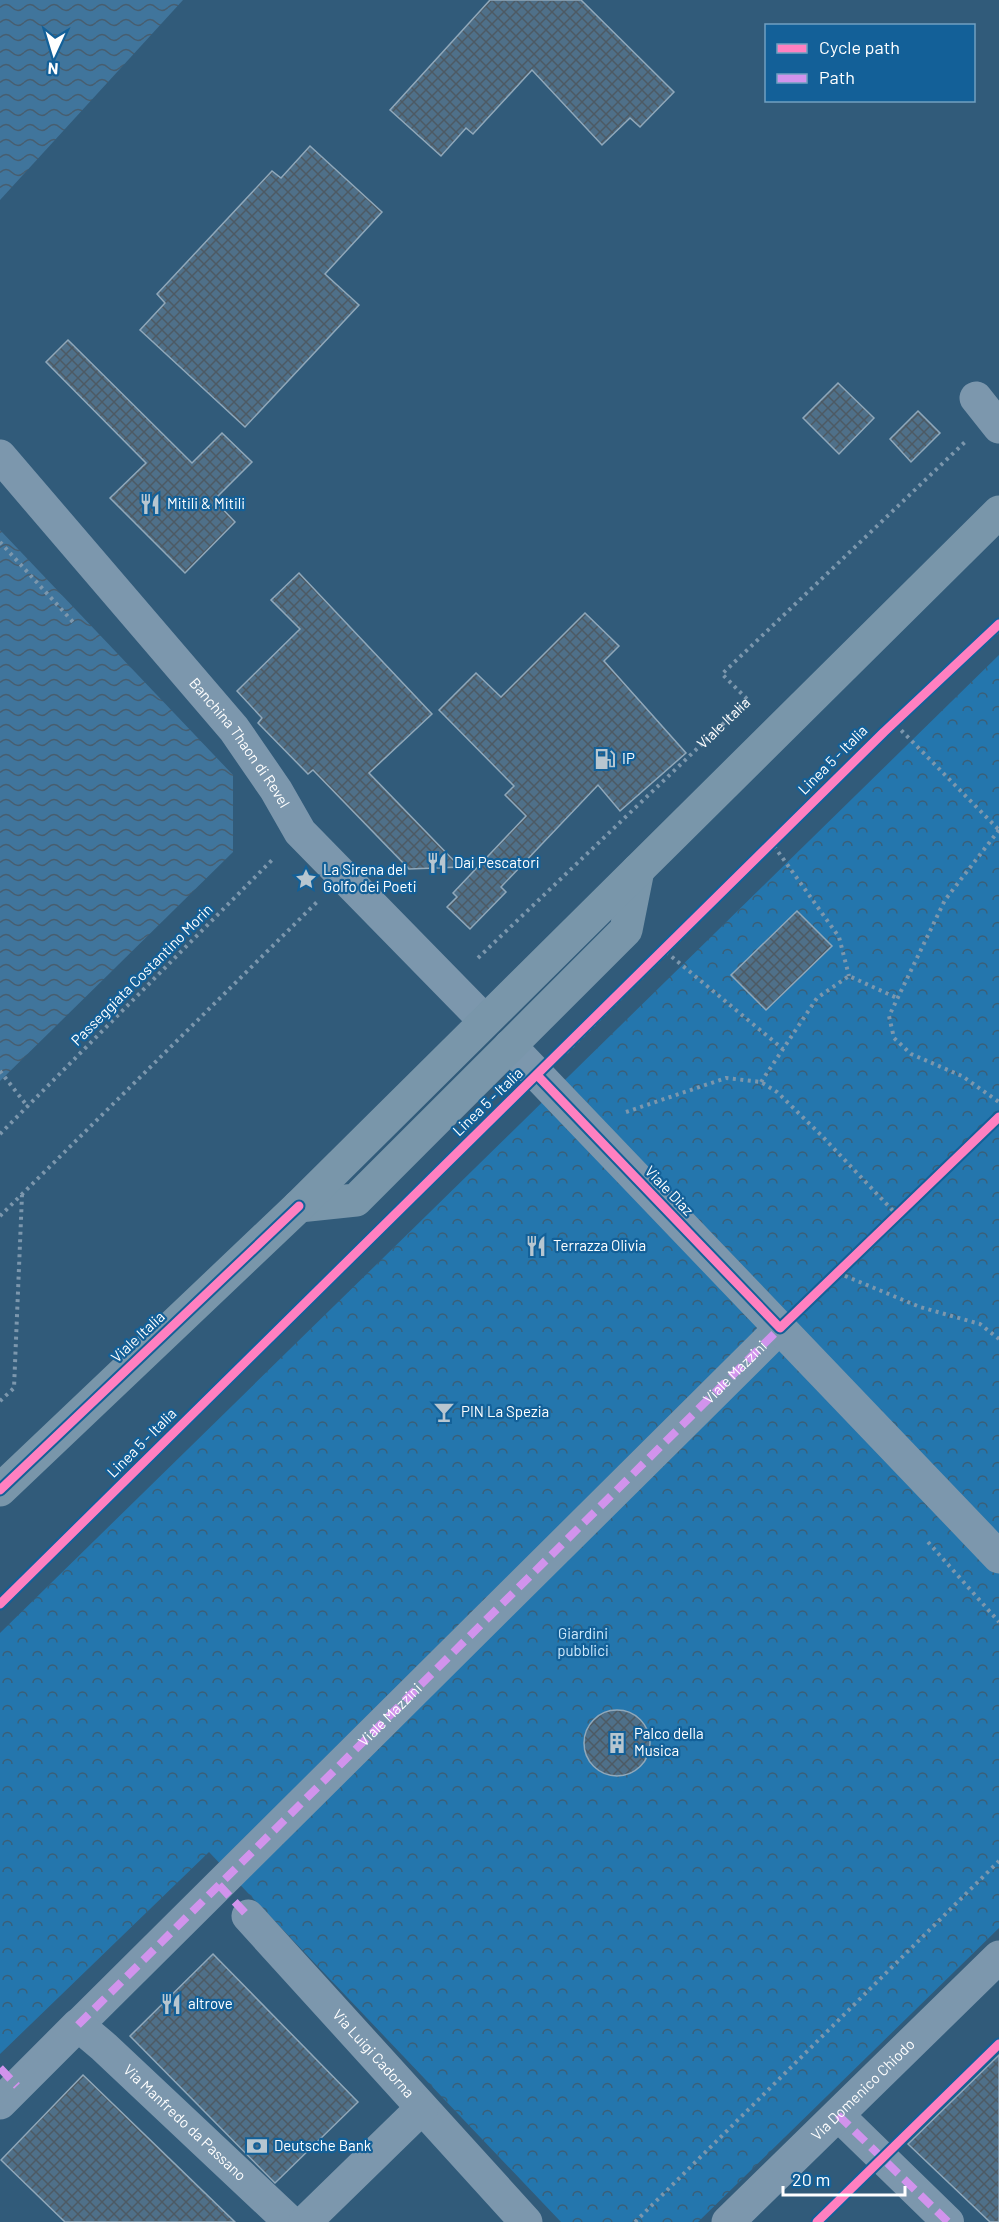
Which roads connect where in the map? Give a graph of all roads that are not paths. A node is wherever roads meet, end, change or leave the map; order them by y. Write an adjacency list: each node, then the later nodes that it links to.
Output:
1 (0, 456): 4 (street, Banchina Thaon di Revel)
2 (999, 512): 3 (main road, Viale Italia)
3 (638, 870): 4 (main road, Viale Italia); 5 (main road)
4 (485, 1021): 6 (main road, Viale Italia)
5 (510, 1046): 6 (main road); 7 (street, Viale Diaz)
6 (298, 1206): 8 (main road, Viale Italia)
7 (780, 1328): 9 (street, Viale Diaz); 10 (street, Viale Mazzini)
8 (0, 1490)
9 (999, 1557)
10 (219, 1885): 11 (street, Via Luigi Cadorna); 13 (street, Viale Mazzini)
11 (248, 1916): 15 (street, Via Luigi Cadorna)
12 (999, 1957): 16 (street, Via Domenico Chiodo)
13 (78, 2025): 14 (street, Viale Mazzini); 17 (street, Via Manfredo da Passano)
14 (0, 2103)
15 (422, 2108): 18 (street); 19 (street, Via Luigi Cadorna)
16 (838, 2115): 20 (street, Via Domenico Chiodo); 21 (street)
17 (290, 2222)
18 (305, 2222)
19 (526, 2222)
20 (728, 2222)
21 (948, 2222)

